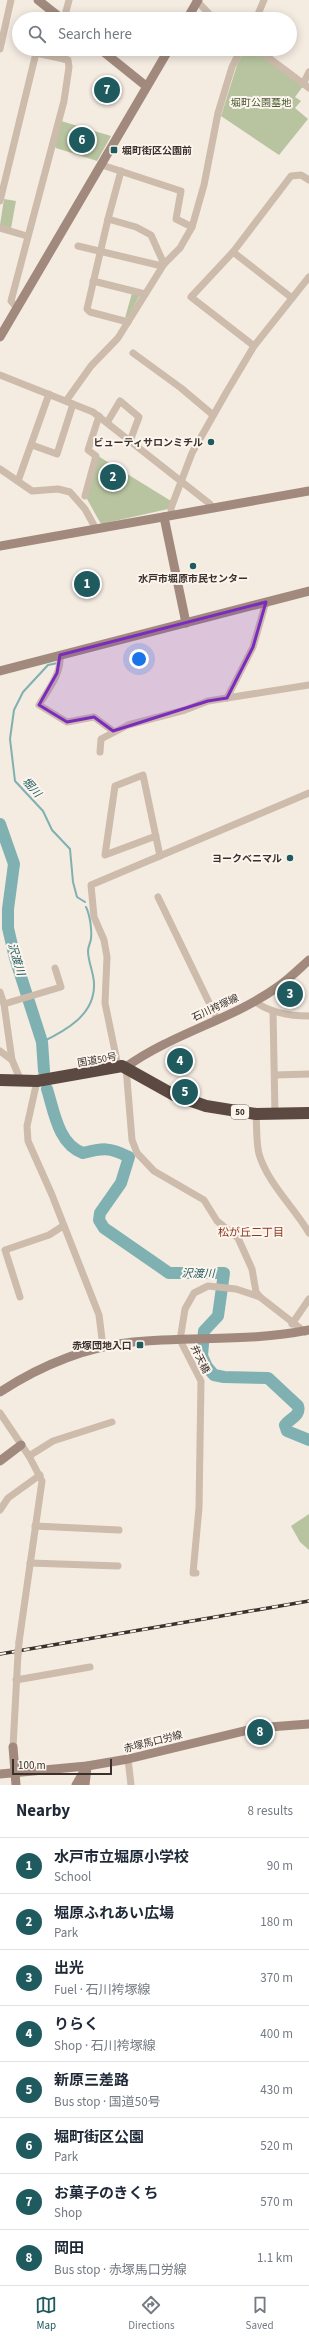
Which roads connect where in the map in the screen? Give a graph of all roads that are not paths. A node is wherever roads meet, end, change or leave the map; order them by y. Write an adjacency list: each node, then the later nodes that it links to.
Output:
1 (11, 0): 11 (street)
2 (38, 0): 6 (street)
3 (69, 0): 7 (street)
4 (264, 0): 10 (street)
5 (197, 1): 8 (street); 9 (street)
6 (54, 12)
7 (65, 12)
8 (191, 12)
9 (207, 12)
10 (259, 12)
11 (0, 49)
12 (35, 56): 26 (street)
13 (50, 56): 19 (street)
14 (64, 56): 19 (street)
15 (109, 56): 21 (street)
16 (165, 56): 21 (street)
17 (238, 56): 28 (street)
18 (266, 56): 22 (street)
19 (64, 59): 30 (street)
20 (309, 72): 22 (street)
21 (146, 86): 23 (street)
22 (306, 86)
23 (102, 165): 24 (street); 40 (street)
24 (121, 171): 27 (street); 28 (street)
25 (309, 180): 33 (street)
26 (0, 201)
27 (108, 219): 32 (street); 34 (street)
28 (192, 227): 34 (street)
29 (0, 228): 30 (street)
30 (28, 236): 40 (street)
31 (78, 246): 32 (street)
32 (100, 251): 34 (street); 36 (street)
33 (233, 252): 39 (street); 43 (street)
34 (163, 265): 38 (street)
35 (309, 277): 37 (street)
36 (94, 281): 38 (street); 41 (street)
37 (306, 286): 39 (street)
38 (145, 294): 41 (street)
39 (292, 298): 43 (street)
40 (17, 308): 42 (street)
41 (128, 322): 47 (street)
42 (0, 337)
43 (254, 346): 48 (street)
44 (133, 353): 48 (street)
45 (0, 375): 46 (street)
46 (49, 394): 47 (street); 52 (street)
47 (69, 402): 49 (street); 52 (street)
48 (214, 415): 55 (street)
49 (99, 416): 50 (street); 57 (street)
50 (108, 421): 51 (street); 51 (street)
51 (130, 441): 55 (street)
52 (32, 445): 54 (street)
53 (0, 469): 54 (street)
54 (18, 481): 60 (street)
55 (182, 481): 58 (street); 59 (street)
56 (309, 491): 58 (street)
57 (85, 496)
58 (212, 508): 59 (street)
59 (168, 516): 60 (street); 64 (street)
60 (96, 529): 61 (street)
61 (0, 546)
62 (309, 591): 63 (street)
63 (266, 602): 64 (street); 68 (street)
64 (186, 622): 65 (street)
65 (60, 655): 66 (street); 69 (street)
66 (0, 671)
67 (309, 685): 68 (street)
68 (227, 698): 69 (street)
69 (113, 731): 70 (street)
70 (100, 752)
71 (309, 793): 73 (street)
72 (156, 836): 72 (street); 73 (street)
73 (160, 856): 85 (street)
74 (158, 897): 82 (street)
75 (309, 960): 78 (street, 石川袴塚線)
76 (55, 968): 79 (street)
77 (0, 992): 79 (street)
78 (254, 1002): 80 (street); 82 (street, 石川袴塚線)
79 (4, 1004): 84 (street)
80 (273, 1011): 81 (street); 87 (street)
81 (309, 1016)
82 (217, 1019): 85 (street, 石川袴塚線)
83 (0, 1051): 84 (street)
84 (12, 1060): 89 (street)
85 (122, 1066): 90 (highway, 国道50号); 92 (highway, 国道50号 / 50); 97 (street)
86 (309, 1074): 87 (street)
87 (275, 1075): 93 (street)
88 (0, 1080): 89 (highway, 国道50号)
89 (21, 1081): 90 (highway, 国道50号)
90 (37, 1081): 94 (street)
91 (309, 1113): 93 (highway, 国道50号 / 50)
92 (256, 1114): 93 (highway, 国道50号 / 50); 95 (street)
93 (275, 1114)
94 (63, 1226): 96 (street); 102 (street)
95 (309, 1233)
96 (20, 1297)
97 (260, 1297): 99 (street); 101 (street, 弁天橋)
98 (309, 1299): 99 (street)
99 (292, 1324): 100 (street)
100 (307, 1332): 101 (street)
101 (180, 1340): 102 (street); 115 (street, 弁天橋)
102 (103, 1347): 103 (street)
103 (0, 1392)
104 (0, 1413): 106 (street)
105 (112, 1422): 107 (street)
106 (21, 1445): 107 (street); 108 (street)
107 (29, 1456): 109 (street)
108 (0, 1461)
109 (40, 1475): 110 (street); 111 (street)
110 (0, 1510)
111 (36, 1526): 112 (street); 113 (street)
112 (119, 1530)
113 (30, 1563): 114 (street); 117 (street, bridge)
114 (118, 1566)
115 (196, 1574)
116 (90, 1667): 117 (street)
117 (16, 1680): 119 (street)
118 (309, 1724): 120 (street, 赤塚馬口労線)
119 (13, 1747): 122 (street)
120 (128, 1759): 121 (street, 赤塚馬口労線); 127 (street)
121 (87, 1766): 122 (street, 赤塚馬口労線); 125 (street); 126 (street)
122 (16, 1773): 123 (street, 赤塚馬口労線); 124 (street)
123 (0, 1774)
124 (16, 1785)
125 (76, 1785)
126 (84, 1785)
127 (131, 1785)

